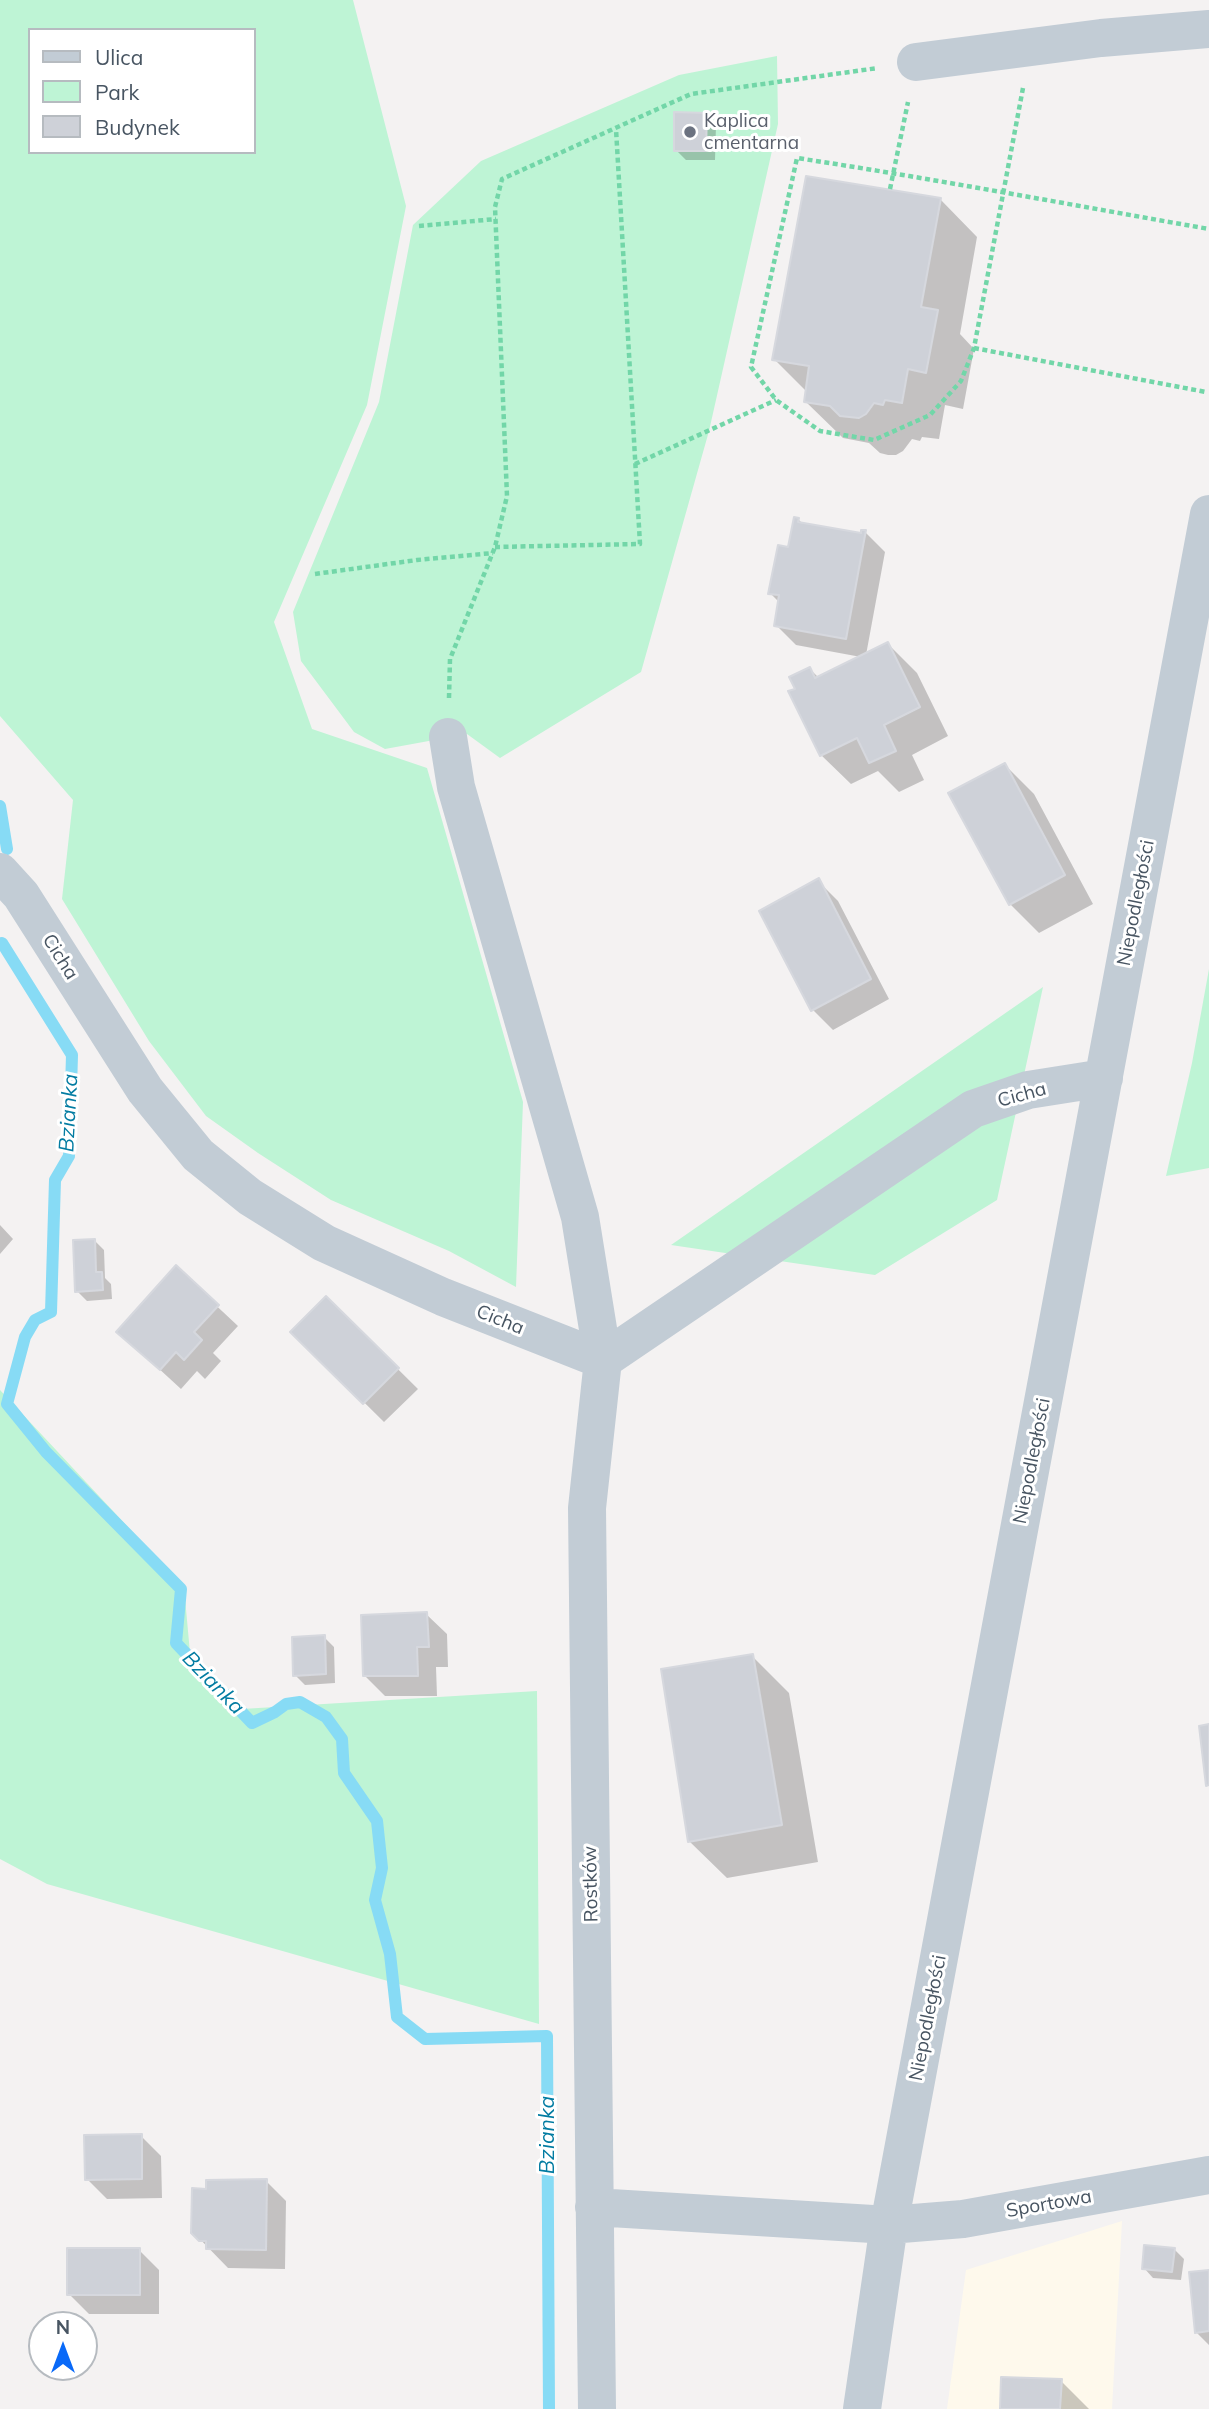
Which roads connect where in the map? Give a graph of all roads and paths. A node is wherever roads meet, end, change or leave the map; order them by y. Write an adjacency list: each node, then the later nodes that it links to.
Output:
1 (1209, 29): 2 (street)
2 (1031, 46): 3 (street); 7 (path)
3 (916, 62): 4 (path); 5 (path)
4 (616, 129): 8 (path); 14 (path)
5 (893, 172): 6 (path); 7 (path); 13 (path)
6 (890, 189)
7 (1003, 191): 10 (path); 11 (path)
8 (496, 219): 9 (path); 16 (path)
9 (419, 226)
10 (1209, 229)
11 (974, 348): 12 (path); 13 (path)
12 (1206, 392)
13 (776, 400): 14 (path)
14 (635, 464): 16 (path)
15 (1209, 514): 20 (street, Niepodległości)
16 (494, 550): 17 (path); 18 (path)
17 (315, 574)
18 (448, 737): 21 (street, Rostków)
19 (0, 872): 21 (street, Cicha)
20 (1104, 1078): 21 (street, Cicha); 24 (street, Niepodległości)
21 (603, 1360): 23 (street, Rostków)
22 (1209, 2175): 24 (street, Sportowa)
23 (594, 2207): 24 (street, Sportowa); 25 (street, Rostków)
24 (889, 2225): 26 (street, Niepodległości)
25 (597, 2409)
26 (862, 2409)

